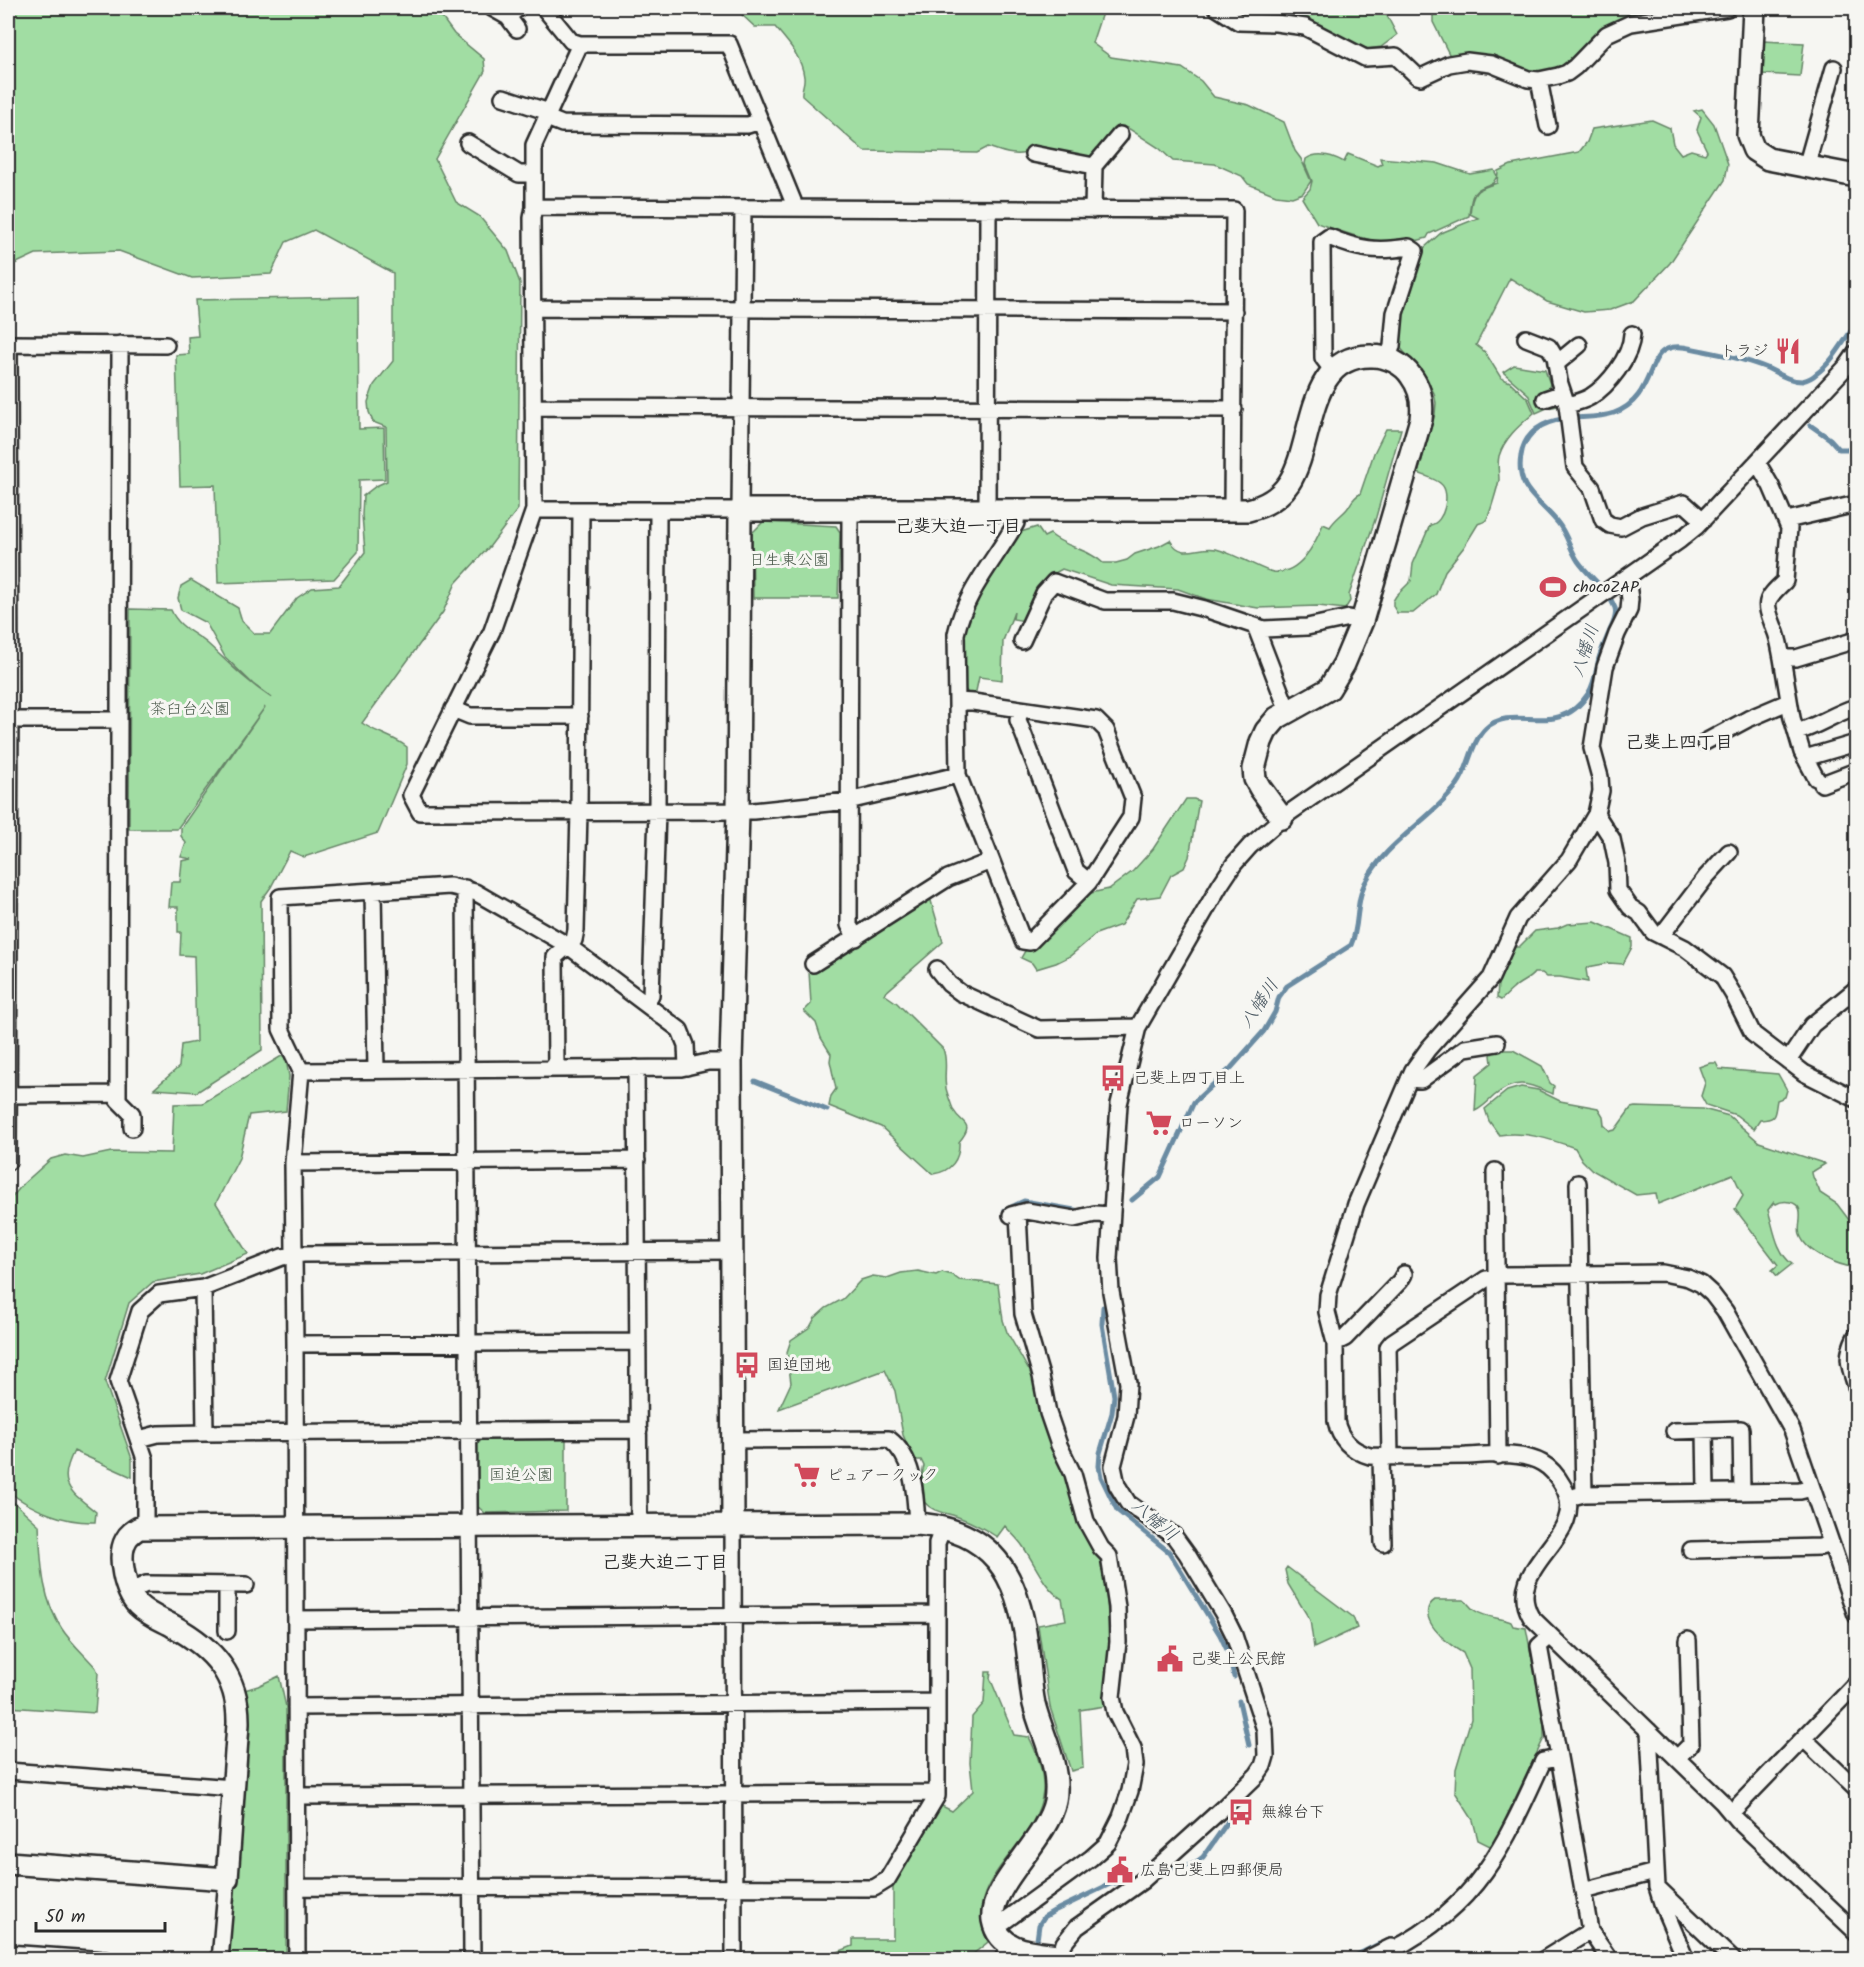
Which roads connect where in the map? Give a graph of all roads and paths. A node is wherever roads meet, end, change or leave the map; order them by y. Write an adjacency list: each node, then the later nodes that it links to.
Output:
1 (492, 8): 6 (street)
2 (544, 8): 7 (street)
3 (1217, 8): 9 (street)
4 (1727, 8): 9 (street)
5 (1754, 8): 18 (street)
6 (514, 18)
7 (580, 44): 11 (street); 12 (street)
8 (1834, 68): 18 (street)
9 (1539, 80): 13 (street)
10 (503, 97): 11 (street)
11 (548, 115): 12 (street); 19 (street)
12 (760, 121): 23 (street)
13 (1548, 126)
14 (1120, 135): 17 (street)
15 (468, 143): 19 (street)
16 (1034, 154): 17 (street)
17 (1094, 166): 25 (street)
18 (1806, 167): 20 (street)
19 (534, 174): 21 (street)
20 (1857, 176)
21 (534, 207): 22 (street); 26 (street)
22 (743, 208): 23 (street); 27 (street)
23 (793, 208): 24 (street)
24 (988, 209): 25 (street); 28 (street)
25 (1093, 210): 29 (street)
26 (533, 308): 27 (street); 42 (street)
27 (741, 309): 28 (street); 43 (street)
28 (989, 310): 29 (street); 44 (street)
29 (1234, 311): 45 (street)
30 (1632, 334): 41 (street)
31 (1526, 338): 38 (street)
32 (8, 344): 33 (street); 71 (street)
33 (120, 344): 34 (street); 72 (street)
34 (166, 345)
35 (1579, 345): 38 (street)
36 (1857, 352): 46 (street)
37 (1388, 359): 39 (street); 39 (street); 59 (street)
38 (1556, 364): 41 (street)
39 (1333, 370): 55 (street)
40 (1545, 399): 41 (street)
41 (1566, 403): 56 (street)
42 (533, 406): 43 (street); 48 (street)
43 (742, 408): 44 (street); 50 (street)
44 (988, 409): 45 (street); 53 (street)
45 (1234, 410): 55 (street)
46 (1757, 462): 56 (street); 57 (street)
47 (1857, 504): 57 (street)
48 (534, 510): 49 (street); 67 (street)
49 (581, 510): 52 (street); 70 (street)
50 (740, 510): 51 (street); 52 (street); 82 (street)
51 (850, 510): 53 (street); 79 (street)
52 (658, 511): 81 (street)
53 (987, 511): 54 (street)
54 (1017, 511): 55 (street); 64 (street)
55 (1232, 511)
56 (1703, 520): 58 (street)
57 (1787, 520): 63 (street)
58 (1627, 578): 83 (street); 84 (street)
59 (1362, 621): 60 (street); 69 (street)
60 (1256, 628): 62 (street); 69 (street)
61 (1857, 640): 63 (street)
62 (1022, 641)
63 (1782, 658): 65 (street)
64 (957, 701): 68 (street); 78 (street)
65 (1788, 702): 73 (street); 74 (street)
66 (1857, 707): 73 (street)
67 (453, 709): 70 (street); 80 (street)
68 (1020, 709): 87 (street); 87 (street)
69 (1288, 711): 84 (street)
70 (580, 716): 80 (street)
71 (9, 720): 72 (street); 109 (street)
72 (119, 720): 108 (street)
73 (1797, 732): 76 (street)
74 (1705, 742)
75 (1857, 743): 76 (street)
76 (1805, 758): 77 (street)
77 (1857, 771)
78 (958, 775): 79 (street); 86 (street)
79 (848, 801): 82 (street); 91 (street)
80 (579, 812): 81 (street); 92 (street)
81 (657, 812): 82 (street); 96 (street)
82 (738, 812): 100 (street)
83 (1596, 814): 90 (street); 107 (street)
84 (1282, 818): 97 (street)
85 (1729, 852): 90 (street)
86 (991, 861): 87 (street); 91 (street)
87 (1089, 882)
88 (465, 888): 89 (street); 92 (street); 105 (street)
89 (373, 891): 104 (street); 106 (street)
90 (1661, 936): 99 (street)
91 (856, 938): 93 (street)
92 (567, 945): 96 (street); 103 (street)
93 (813, 964)
94 (937, 969): 97 (street)
95 (1857, 989): 99 (street)
96 (645, 1003): 101 (street)
97 (1138, 1027): 118 (street)
98 (1497, 1043): 107 (street)
99 (1788, 1060): 110 (street)
100 (731, 1062): 101 (street); 119 (street)
101 (687, 1067): 102 (street)
102 (636, 1068): 103 (street); 112 (street)
103 (556, 1069): 105 (street)
104 (376, 1070): 105 (street); 106 (street)
105 (466, 1070): 114 (street)
106 (301, 1071): 115 (street)
107 (1409, 1079): 130 (street)
108 (118, 1094): 109 (street); 111 (street)
109 (8, 1095): 113 (street)
110 (1857, 1099)
111 (132, 1128)
112 (637, 1160): 114 (street); 121 (street)
113 (8, 1162)
114 (466, 1162): 115 (street); 120 (street)
115 (293, 1163): 122 (street)
116 (1495, 1171): 125 (street)
117 (1578, 1183): 124 (street)
118 (1111, 1215): 192 (street); 198 (street)
119 (732, 1251): 121 (street); 140 (street)
120 (467, 1252): 121 (street); 122 (street); 129 (street)
121 (638, 1252): 128 (street)
122 (295, 1255): 126 (street); 131 (street)
123 (1404, 1274): 130 (street)
124 (1581, 1274): 125 (street); 143 (street); 146 (street)
125 (1495, 1277): 141 (street); 142 (street)
126 (203, 1288): 138 (street); 139 (street)
127 (1857, 1336): 132 (street)
128 (638, 1342): 129 (street); 133 (street)
129 (468, 1343): 131 (street); 136 (street)
130 (1335, 1343): 142 (street)
131 (296, 1344): 135 (street)
132 (1857, 1386)
133 (639, 1430): 136 (street); 148 (street)
134 (1705, 1430): 137 (street); 144 (street); 145 (street)
135 (296, 1431): 136 (street); 138 (street); 151 (street)
136 (468, 1431): 150 (street)
137 (1674, 1431)
138 (205, 1432): 139 (street)
139 (139, 1439): 152 (street)
140 (733, 1440): 147 (street); 149 (street)
141 (1498, 1455): 142 (street); 146 (street)
142 (1385, 1457): 154 (street)
143 (1812, 1488): 145 (street); 155 (street)
144 (1706, 1492): 145 (street); 146 (street)
145 (1742, 1492)
146 (1576, 1496): 166 (street)
147 (916, 1524): 149 (street); 153 (street)
148 (639, 1525): 149 (street); 150 (street)
149 (733, 1525): 162 (street)
150 (469, 1526): 151 (street); 163 (street)
151 (296, 1527): 152 (street); 164 (street)
152 (145, 1528): 159 (street)
153 (943, 1528): 160 (street); 192 (street)
154 (1383, 1543)
155 (1831, 1544): 156 (street); 161 (street)
156 (1691, 1550)
157 (227, 1585): 158 (street); 159 (street); 165 (street)
158 (246, 1585)
159 (129, 1592): 178 (street)
160 (937, 1614): 162 (street); 169 (street)
161 (1857, 1615)
162 (734, 1616): 163 (street); 170 (street)
163 (470, 1617): 164 (street); 171 (street)
164 (296, 1619): 172 (street)
165 (227, 1631)
166 (1550, 1636): 173 (street); 175 (street)
167 (1688, 1640): 176 (street)
168 (1857, 1684): 174 (street)
169 (937, 1702): 170 (street); 180 (street)
170 (734, 1704): 171 (street); 181 (street)
171 (471, 1705): 172 (street); 183 (street)
172 (296, 1707): 182 (street)
173 (1649, 1731): 176 (street); 187 (street)
174 (1804, 1739): 179 (street); 184 (street)
175 (1558, 1758): 191 (street); 197 (street)
176 (1677, 1758): 184 (street)
177 (8, 1771): 178 (street)
178 (233, 1788): 186 (street)
179 (1857, 1790)
180 (937, 1793): 181 (street); 189 (street)
181 (735, 1794): 183 (street); 189 (street)
182 (297, 1796): 183 (street); 188 (street)
183 (471, 1796): 190 (street)
184 (1731, 1813): 194 (street)
185 (8, 1863): 186 (street)
186 (227, 1879): 200 (street)
187 (1656, 1880): 191 (street); 207 (street); 208 (street)
188 (297, 1887): 190 (street); 201 (street)
189 (735, 1887): 190 (street); 203 (street)
190 (471, 1888): 202 (street)
191 (1582, 1891): 193 (street)
192 (995, 1928): 196 (street)
193 (1590, 1931): 205 (street); 206 (street)
194 (1857, 1932)
195 (8, 1953): 199 (street)
196 (1007, 1953): 198 (street)
197 (1394, 1955): 204 (street)
198 (1059, 1957)
199 (105, 1959)
200 (220, 1959)
201 (297, 1959)
202 (472, 1959)
203 (735, 1959)
204 (1372, 1959)
205 (1543, 1959)
206 (1610, 1959)
207 (1686, 1959)
208 (1733, 1959)

